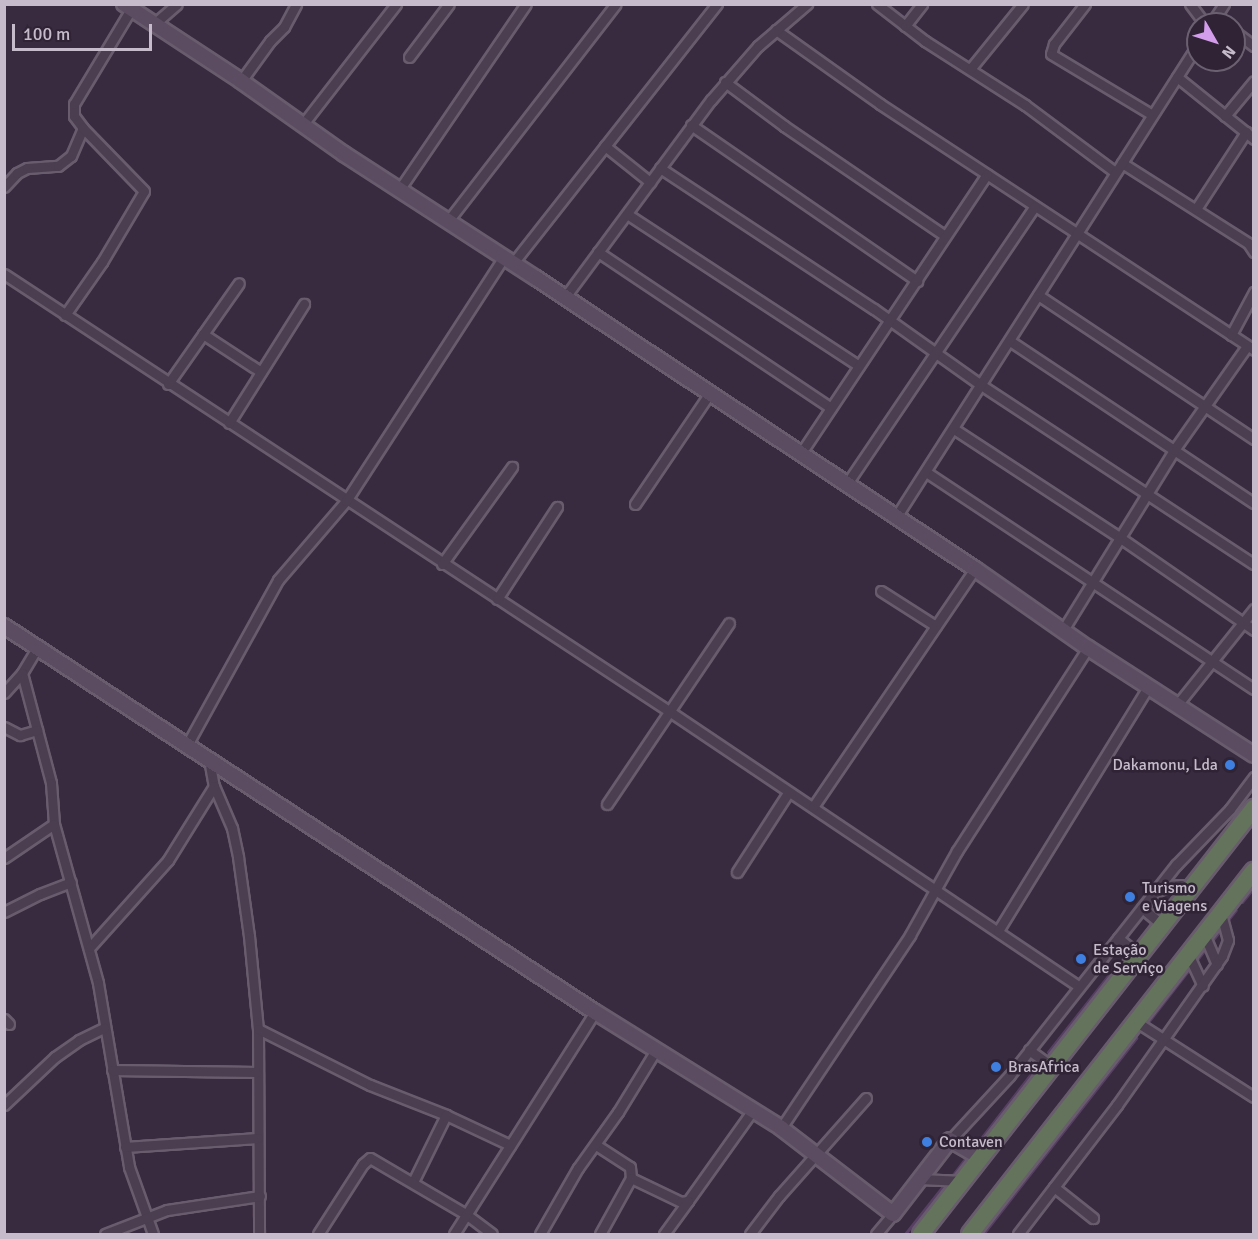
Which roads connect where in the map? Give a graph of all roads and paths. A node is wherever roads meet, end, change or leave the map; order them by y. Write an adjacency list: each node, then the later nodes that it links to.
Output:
1 (177, 4): 14 (street)
2 (296, 4): 21 (street)
3 (396, 4): 26 (street)
4 (449, 4): 17 (street)
5 (526, 4): 37 (street)
6 (717, 4): 30 (street)
7 (807, 4): 16 (street)
8 (877, 4): 15 (street)
9 (922, 4): 15 (street)
10 (1023, 4): 19 (street)
11 (1085, 4): 24 (street)
12 (615, 5): 41 (street)
13 (127, 7): 14 (street); 28 (street)
14 (154, 24): 21 (street)
15 (905, 26): 19 (street)
16 (776, 30): 23 (street); 34 (street)
17 (409, 57)
18 (1186, 63): 20 (street)
19 (971, 68): 33 (street)
20 (1177, 77): 24 (street); 25 (street)
21 (241, 81): 26 (street)
22 (1254, 81): 25 (street)
23 (725, 82): 27 (street); 43 (street)
24 (1151, 114): 31 (street)
25 (1225, 116): 29 (street)
26 (303, 124): 37 (street)
27 (691, 125): 32 (street); 48 (street)
28 (84, 128): 36 (street); 54 (street)
29 (1250, 136): 39 (street)
30 (605, 146): 35 (street); 46 (street)
31 (1122, 163): 33 (street); 39 (street)
32 (660, 168): 35 (street); 55 (street)
33 (1115, 172): 42 (street)
34 (987, 174): 38 (street); 43 (street)
35 (650, 182): 40 (street)
36 (4, 187)
37 (399, 190): 41 (street)
38 (1034, 207): 42 (street); 60 (street)
39 (1197, 209): 45 (street)
40 (627, 214): 44 (street); 61 (street)
41 (448, 221): 46 (street)
42 (1077, 235): 51 (street); 57 (street)
43 (945, 236): 48 (street)
44 (598, 252): 52 (street); 67 (street)
45 (1254, 252)
46 (508, 260): 52 (street); 77 (street)
47 (4, 274): 54 (street)
48 (918, 281): 55 (street)
49 (239, 283): 56 (street)
50 (1254, 292): 57 (street)
51 (1038, 295): 58 (street); 66 (street)
52 (565, 297): 65 (street)
53 (304, 304): 62 (street)
54 (65, 315): 63 (street)
55 (889, 320): 60 (street); 61 (street)
56 (203, 334): 62 (street); 63 (street)
57 (1231, 335): 59 (street)
58 (1010, 341): 64 (street); 71 (street)
59 (1250, 348): 66 (street)
60 (937, 353): 64 (street); 75 (street)
61 (859, 366): 67 (street)
62 (261, 372): 68 (street)
63 (168, 384): 68 (street)
64 (981, 385): 69 (street); 76 (street)
65 (710, 393): 72 (street); 79 (street)
66 (1204, 406): 70 (street); 71 (street)
67 (831, 408): 72 (street)
68 (229, 423): 77 (street)
69 (954, 429): 74 (street); 82 (street)
70 (1254, 439)
71 (1174, 450): 76 (street); 78 (street)
72 (801, 453): 75 (street)
73 (512, 467): 83 (street)
74 (926, 472): 81 (street); 86 (street)
75 (846, 485): 81 (street)
76 (1148, 494): 82 (street); 84 (street)
77 (346, 501): 83 (street); 107 (street)
78 (1254, 503)
79 (635, 504)
80 (557, 507): 88 (street)
81 (896, 517): 85 (street)
82 (1119, 537): 86 (street); 91 (street)
83 (442, 564): 88 (street)
84 (1254, 564)
85 (975, 570): 93 (street); 94 (street)
86 (1092, 584): 94 (street); 98 (street)
87 (881, 591): 93 (street)
88 (497, 599): 104 (street)
89 (1254, 609): 91 (street)
90 (729, 623): 104 (street)
91 (1242, 623): 95 (street); 98 (street)
92 (4, 626): 96 (street)
93 (936, 627): 114 (street)
94 (1063, 630): 97 (street)
95 (1254, 630)
96 (37, 648): 99 (street); 107 (street)
97 (1088, 648): 100 (street); 122 (street)
98 (1211, 661): 101 (street); 103 (street)
99 (22, 673): 102 (street); 106 (street)
100 (1148, 687): 103 (street); 128 (street)
101 (1254, 689)
102 (4, 693)
103 (1177, 705): 108 (street)
104 (669, 711): 112 (street); 113 (street)
105 (4, 727): 106 (street)
106 (37, 730): 116 (street)
107 (187, 745): 109 (street)
108 (1254, 755)
109 (209, 759): 111 (street); 137 (street)
110 (1254, 777): 123 (street)
111 (214, 786): 131 (street); 140 (street)
112 (788, 793): 114 (street); 119 (street)
113 (607, 804)
114 (813, 807): 122 (street)
115 (1254, 808): 121 (highway)
116 (54, 824): 117 (street); 120 (street)
117 (4, 858)
118 (1254, 871): 126 (highway)
119 (737, 872)
120 (71, 882): 125 (street); 131 (street)
121 (1190, 889): 123 (street); 127 (highway)
122 (936, 890): 128 (street); 152 (street)
123 (1152, 895): 124 (street)
124 (1142, 908): 127 (street); 130 (street)
125 (4, 912)
126 (1221, 912): 129 (highway); 134 (street)
127 (1162, 925): 133 (highway)
128 (998, 931): 135 (street)
129 (1204, 934): 132 (highway); 134 (street)
130 (1118, 938): 133 (street); 135 (street)
131 (90, 947): 139 (street)
132 (1188, 954): 136 (street); 138 (highway)
133 (1139, 955): 144 (highway)
134 (1217, 964): 136 (street)
135 (1079, 986): 143 (street)
136 (1203, 986): 141 (street)
137 (595, 1012): 142 (street); 155 (street)
138 (1135, 1021): 141 (street); 183 (highway)
139 (104, 1028): 145 (street); 149 (street)
140 (258, 1029): 146 (street); 151 (street)
141 (1163, 1039): 147 (street); 164 (street)
142 (656, 1050): 150 (street); 156 (street)
143 (1029, 1050): 144 (street); 154 (street)
144 (1052, 1067): 159 (highway)
145 (112, 1070): 146 (street); 157 (street)
146 (257, 1072): 153 (street)
147 (1254, 1096)
148 (866, 1098): 158 (street)
149 (4, 1105)
150 (753, 1110): 152 (street); 166 (street)
151 (446, 1115): 155 (street); 163 (street)
152 (781, 1128): 158 (street)
153 (258, 1138): 157 (street); 165 (street)
154 (950, 1140): 159 (street); 161 (street)
155 (510, 1145): 168 (street)
156 (596, 1145): 160 (street); 177 (street)
157 (125, 1146): 169 (street)
158 (815, 1155): 167 (street); 180 (street)
159 (981, 1158): 162 (highway)
160 (631, 1178): 166 (street); 178 (street)
161 (920, 1179): 162 (street); 167 (street)
162 (963, 1181): 182 (highway)
163 (414, 1182): 168 (street); 174 (street)
164 (1054, 1187): 170 (street); 184 (street)
165 (260, 1196): 169 (street); 173 (street)
166 (688, 1201): 179 (street)
167 (892, 1214): 181 (street)
168 (467, 1215): 175 (street); 176 (street)
169 (146, 1218): 171 (street); 172 (street)
170 (1093, 1218)
171 (105, 1234)
172 (153, 1234)
173 (259, 1234)
174 (318, 1234)
175 (454, 1234)
176 (492, 1234)
177 (540, 1234)
178 (600, 1234)
179 (664, 1234)
180 (750, 1234)
181 (876, 1234)
182 (921, 1234)
183 (970, 1234)
184 (1018, 1234)

